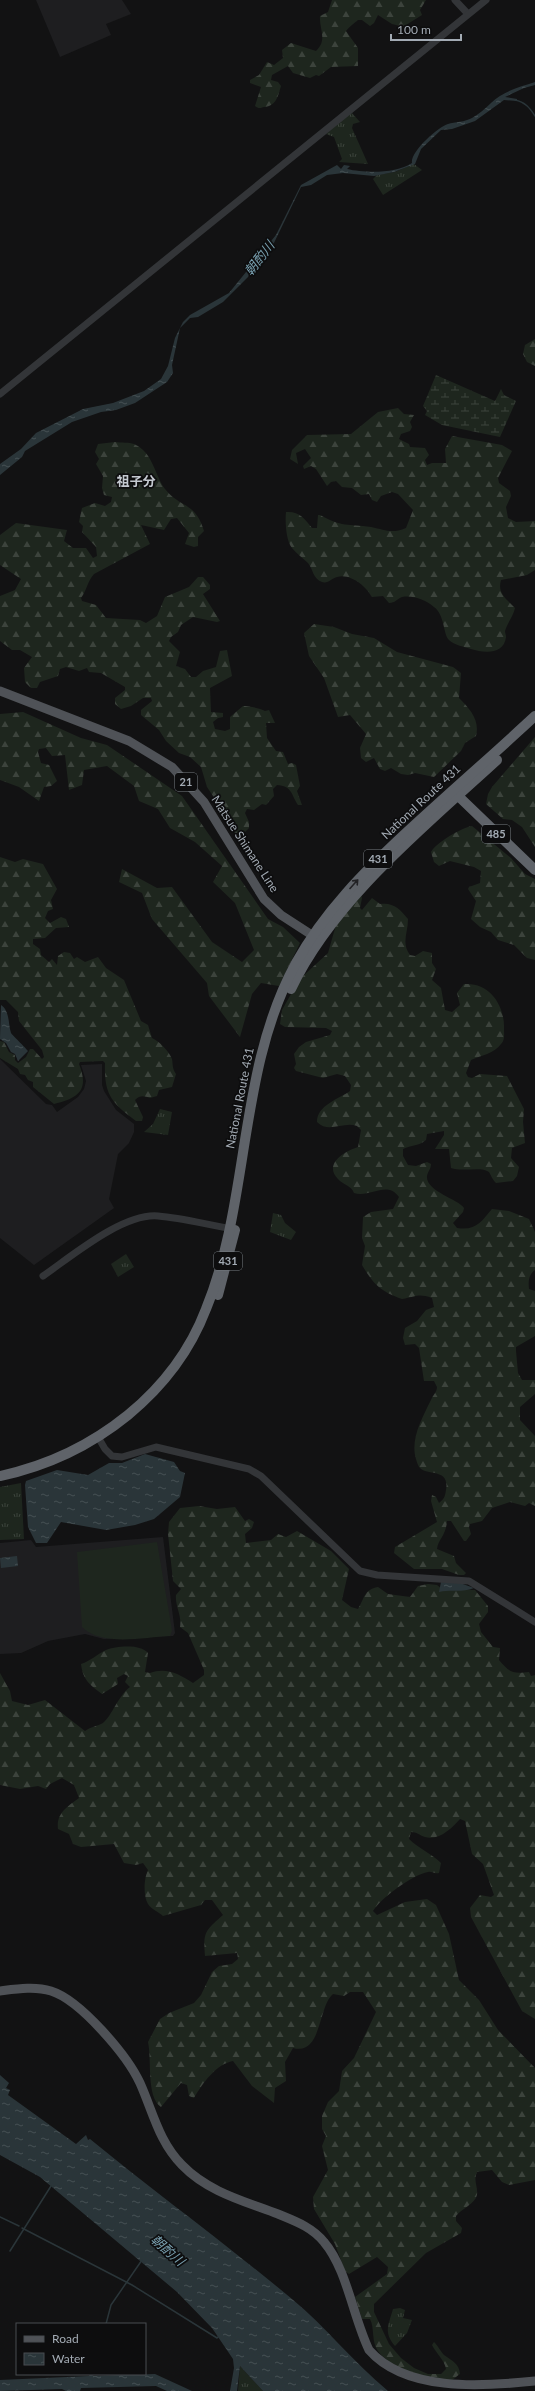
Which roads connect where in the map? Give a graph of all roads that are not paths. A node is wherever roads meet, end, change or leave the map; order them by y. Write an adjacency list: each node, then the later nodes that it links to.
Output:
1 (455, 0): 3 (street)
2 (486, 0): 3 (street)
3 (468, 14): 4 (street)
4 (0, 394)
5 (0, 691): 10 (main road, Matsue Shimane Line / 21)
6 (535, 716): 8 (highway, National Route 431 / 431)
7 (535, 725): 8 (highway, National Route 431 / 431)
8 (454, 793): 9 (highway, 485); 10 (highway, National Route 431 / 431)
9 (535, 870)
10 (316, 938): 11 (highway, National Route 431 / 431)
11 (232, 1229): 12 (street); 13 (highway, National Route 431 / 431)
12 (43, 1276)
13 (100, 1440): 14 (highway, National Route 431 / 431); 15 (highway, National Route 431 / 431); 16 (street)
14 (0, 1476)
15 (0, 1482)
16 (535, 1622)
17 (0, 1991): 18 (main road)
18 (535, 2381)

